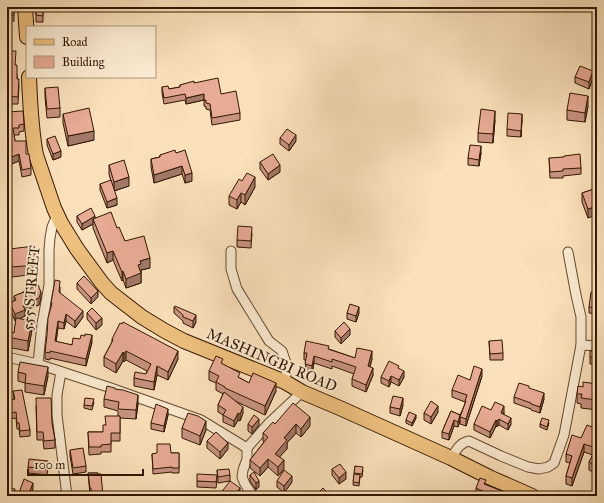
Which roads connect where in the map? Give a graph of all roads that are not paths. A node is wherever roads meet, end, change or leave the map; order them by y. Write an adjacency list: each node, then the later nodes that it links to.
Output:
1 (25, 7): 2 (main road)
2 (26, 26)
3 (29, 78): 4 (main road, MASHINGBI ROAD)
4 (57, 215): 10 (street, 555 STREET); 12 (main road, MASHINGBI ROAD)
5 (231, 251): 12 (street)
6 (568, 252): 7 (street)
7 (581, 345): 8 (street); 15 (street)
8 (597, 346)
9 (7, 357): 10 (street)
10 (38, 364): 11 (street)
11 (61, 372): 14 (street); 16 (street)
12 (285, 382): 13 (main road, MASHINGBI ROAD)
13 (302, 392): 14 (street); 15 (main road, MASHINGBI ROAD)
14 (247, 448): 17 (street)
15 (451, 458): 18 (main road, MASHINGBI ROAD)
16 (67, 496)
17 (253, 496)
18 (532, 496)

